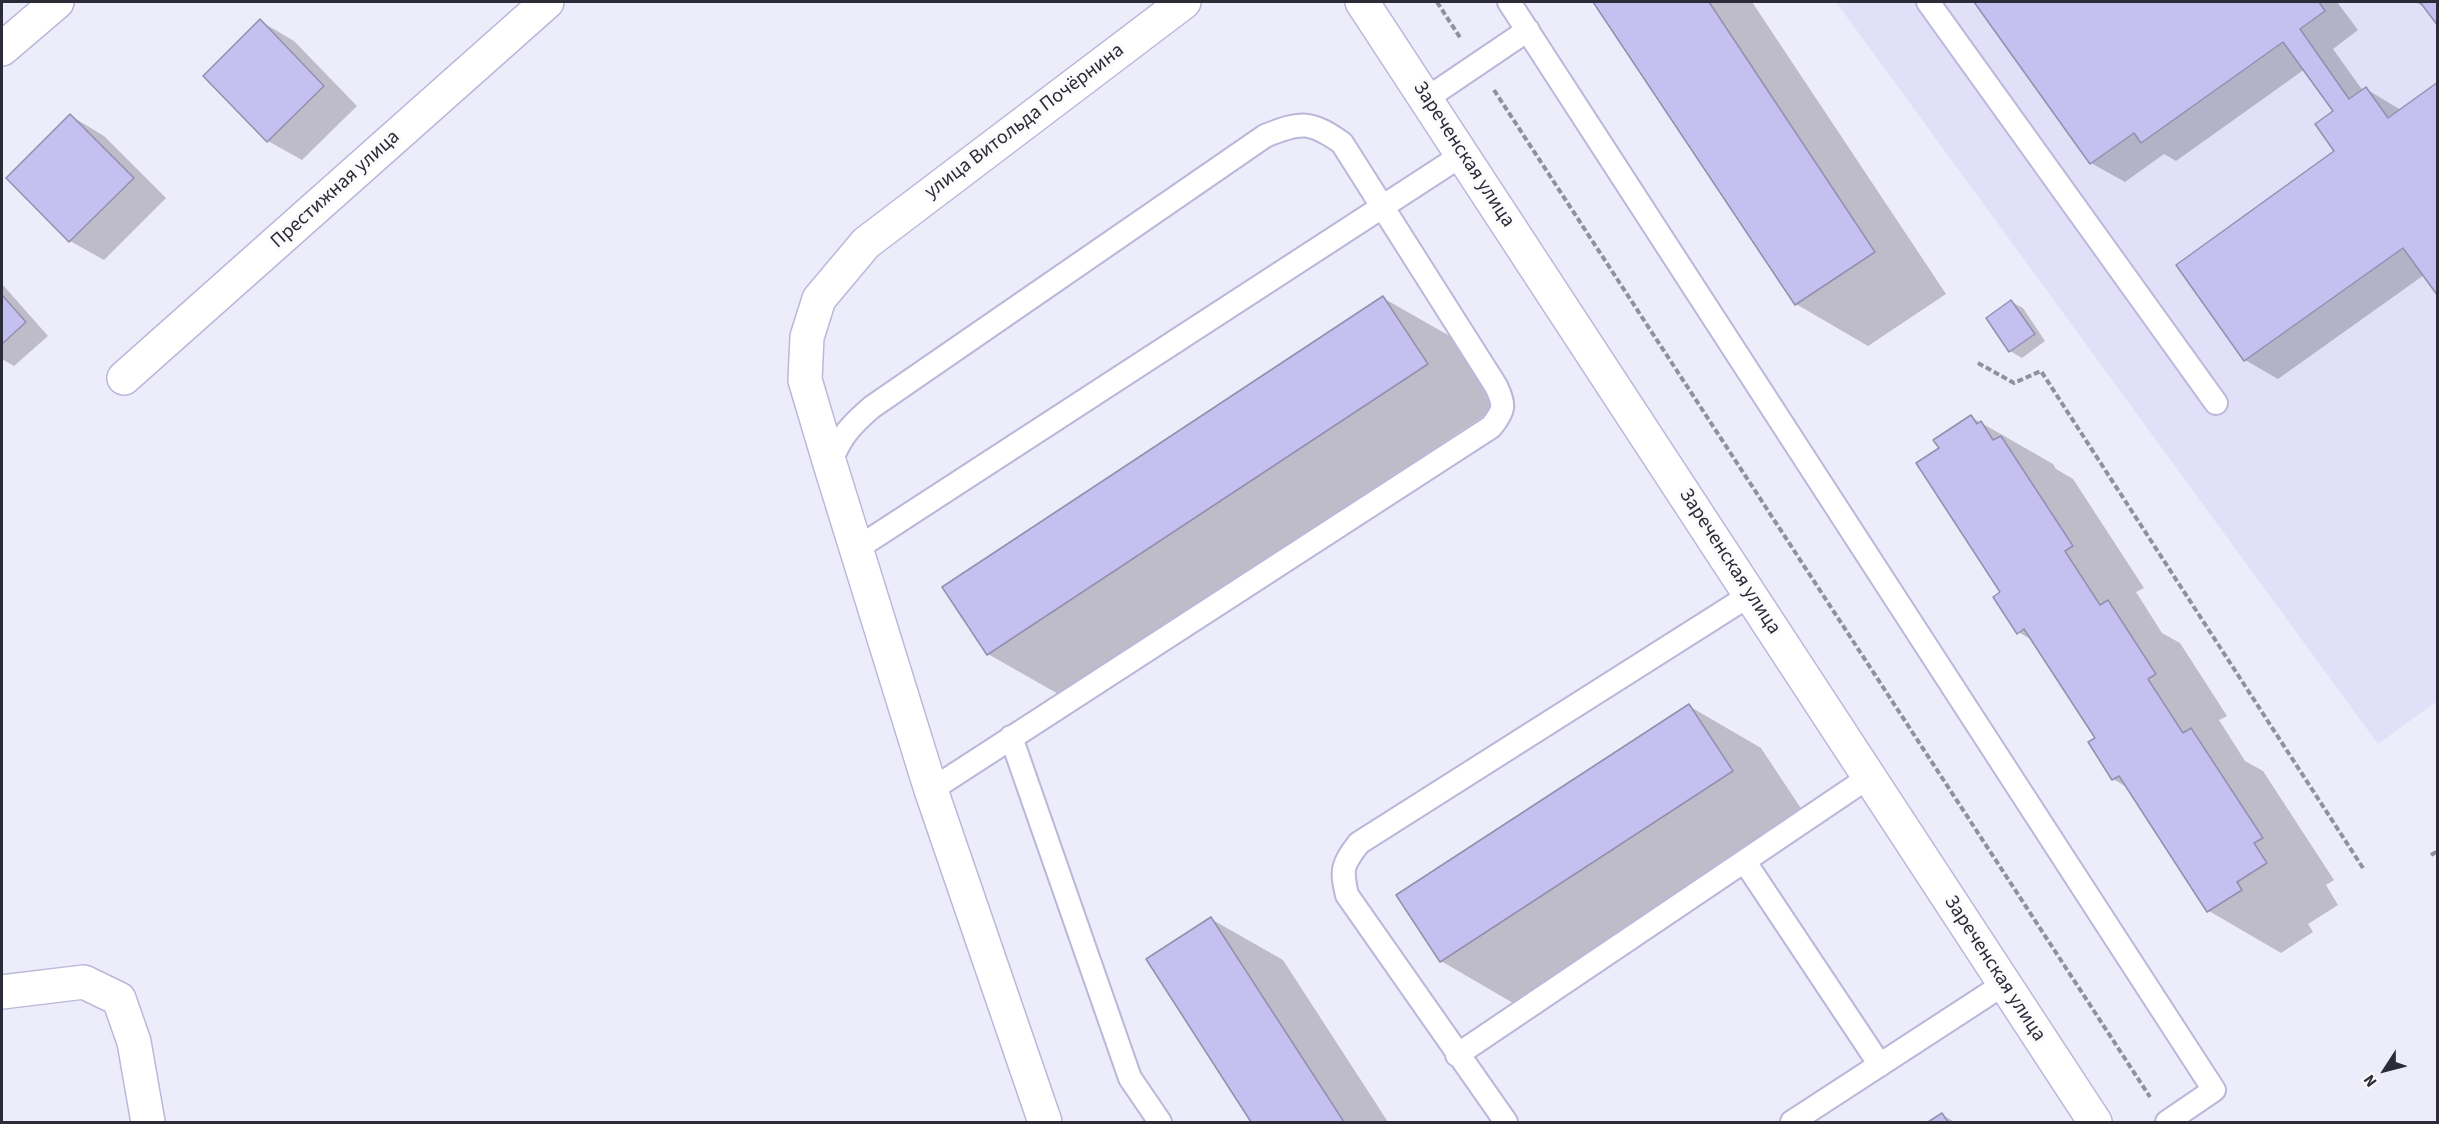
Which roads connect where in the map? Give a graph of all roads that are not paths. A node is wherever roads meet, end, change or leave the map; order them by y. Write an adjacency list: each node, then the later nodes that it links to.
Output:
1 (57, 2): 8 (street)
2 (547, 2): 12 (street, Престижная улица)
3 (1184, 2): 14 (street, улица Витольда Почёрнина)
4 (1362, 2): 9 (street, Зареченская улица)
5 (1509, 2): 7 (lane)
6 (1928, 2): 13 (lane)
7 (1528, 30): 9 (lane); 31 (lane)
8 (2, 49)
9 (1426, 99): 10 (street, Зареченская улица)
10 (1462, 155): 11 (lane); 16 (street, Зареченская улица)
11 (1383, 207): 14 (lane); 15 (lane); 17 (lane)
12 (124, 378)
13 (2216, 403)
14 (830, 464): 15 (street, улица Витольда Почёрнина)
15 (856, 549): 19 (street, улица Витольда Почёрнина)
16 (1750, 595): 18 (street, Зареченская улица); 23 (lane)
17 (1011, 737): 19 (lane); 27 (lane)
18 (1869, 777): 20 (lane); 21 (street, Зареченская улица)
19 (931, 790): 26 (street, улица Витольда Почёрнина)
20 (1745, 862): 23 (lane); 24 (lane)
21 (2004, 984): 24 (lane); 30 (street, Зареченская улица)
22 (2, 992): 25 (street)
23 (1457, 1055): 28 (lane)
24 (1880, 1065): 29 (lane)
25 (148, 1122)
26 (1045, 1122)
27 (1160, 1122)
28 (1506, 1122)
29 (1792, 1122)
30 (2095, 1122)
31 (2167, 1122)

